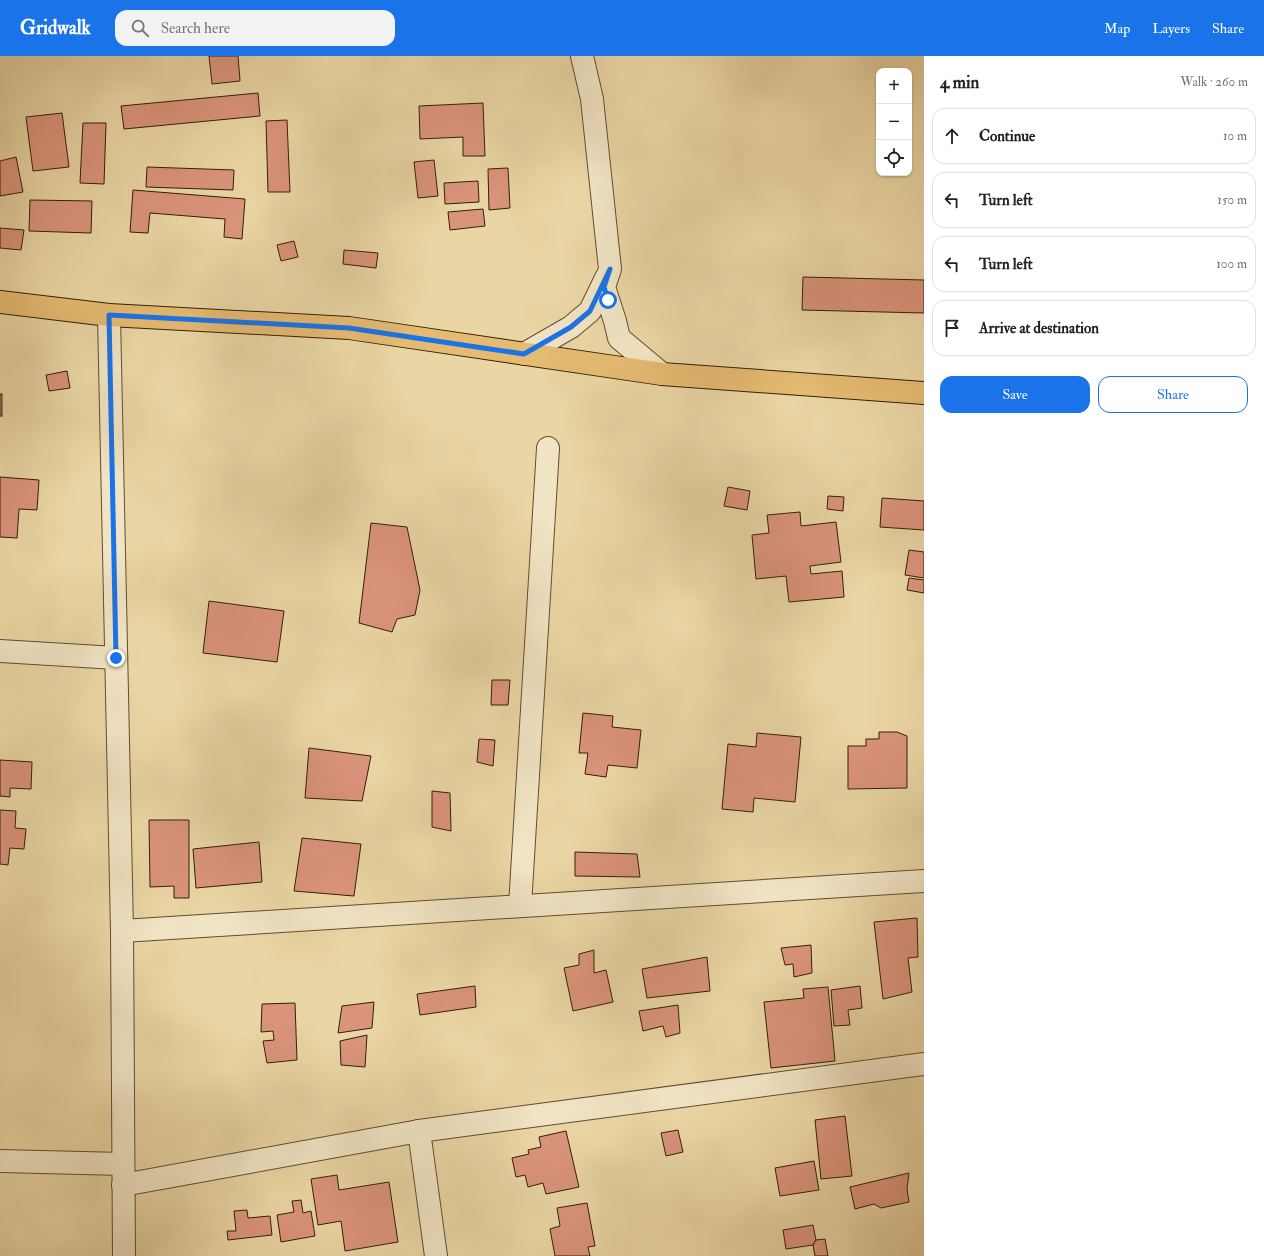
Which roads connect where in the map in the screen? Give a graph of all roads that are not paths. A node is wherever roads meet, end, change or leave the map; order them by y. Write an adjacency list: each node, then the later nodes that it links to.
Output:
1 (582, 56): 2 (street)
2 (610, 269): 5 (street); 6 (street)
3 (0, 302): 4 (main road)
4 (109, 315): 5 (main road); 10 (street)
5 (524, 354): 6 (main road)
6 (662, 374): 7 (main road)
7 (924, 393)
8 (548, 448): 12 (street)
9 (0, 651): 10 (street)
10 (116, 658): 13 (street)
11 (924, 881): 12 (street)
12 (520, 906): 13 (street)
13 (122, 931): 17 (street)
14 (924, 1064): 15 (street)
15 (419, 1131): 18 (street); 20 (street)
16 (0, 1161): 17 (street)
17 (123, 1164): 18 (street)
18 (123, 1185): 19 (street)
19 (124, 1256)
20 (436, 1256)

